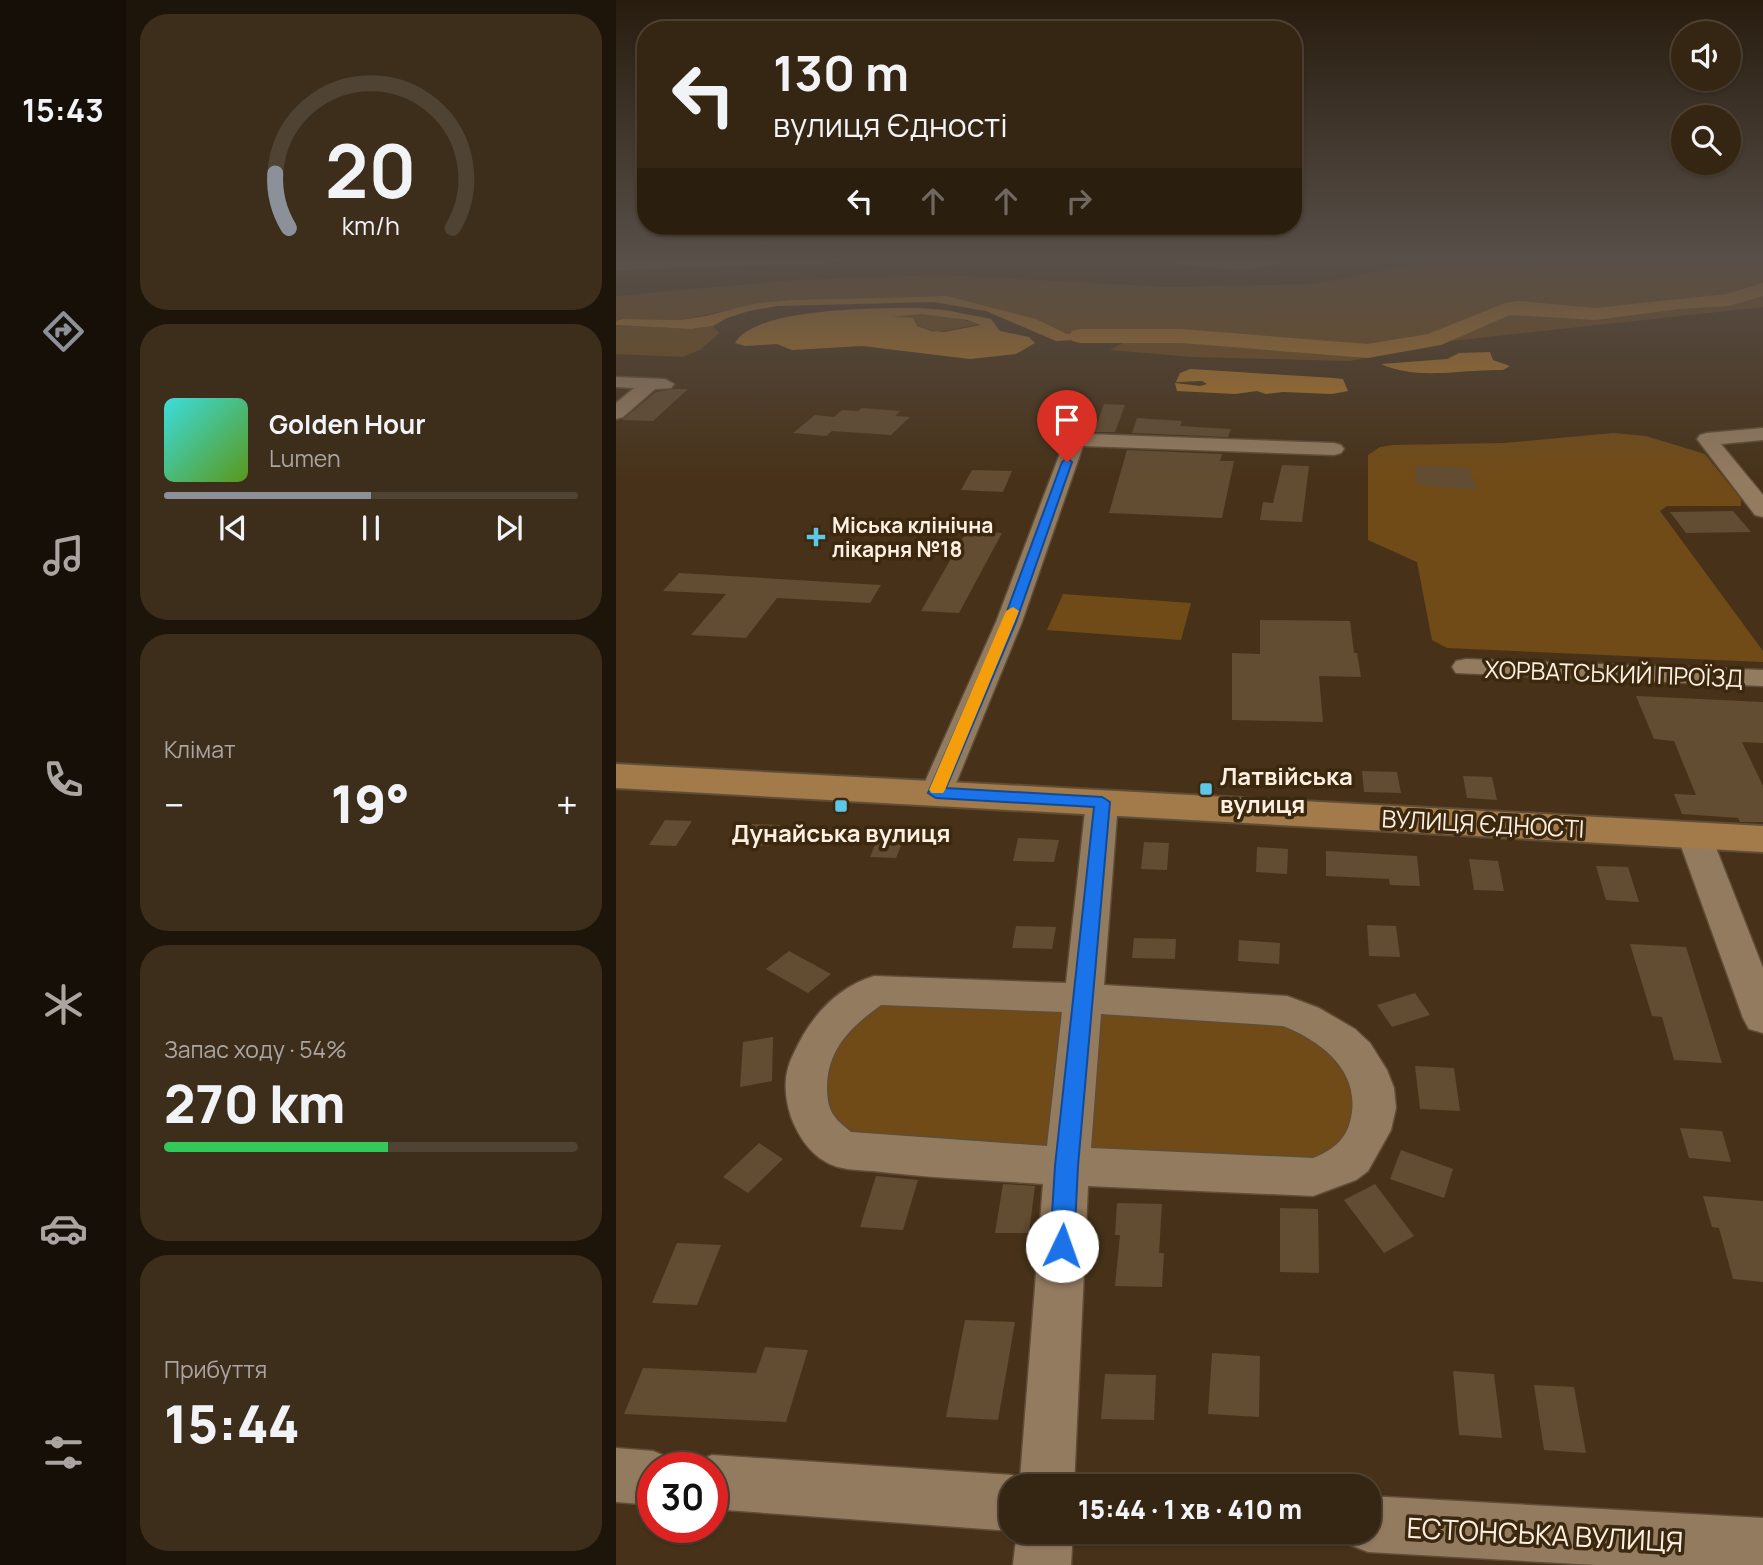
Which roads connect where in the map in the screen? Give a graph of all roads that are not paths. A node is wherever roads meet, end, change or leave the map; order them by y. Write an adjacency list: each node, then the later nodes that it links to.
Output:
1 (616, 382): 2 (street)
2 (616, 413)
3 (1763, 434): 5 (street)
4 (1334, 450): 9 (street)
5 (1763, 510)
6 (1466, 667): 7 (street, ХОРВАТСЬКИЙ ПРОЇЗД)
7 (1763, 678)
8 (616, 776): 9 (main road, ВУЛИЦЯ ЄДНОСТІ)
9 (936, 793): 10 (main road, ВУЛИЦЯ ЄДНОСТІ)
10 (1102, 802): 11 (main road, ВУЛИЦЯ ЄДНОСТІ); 13 (street)
11 (1694, 835): 12 (main road, ВУЛИЦЯ ЄДНОСТІ); 14 (street)
12 (1763, 839)
13 (1084, 998): 15 (street); 15 (street); 15 (street)
14 (1763, 1018)
15 (1067, 1166): 16 (street)
16 (1049, 1474)
17 (616, 1475): 18 (street)
18 (637, 1477)
19 (728, 1483): 20 (street)
20 (999, 1502)
21 (1381, 1525): 23 (street, ЕСТОНСЬКА ВУЛИЦЯ)
22 (1044, 1544): 24 (street)
23 (1763, 1546)
24 (1042, 1565)

